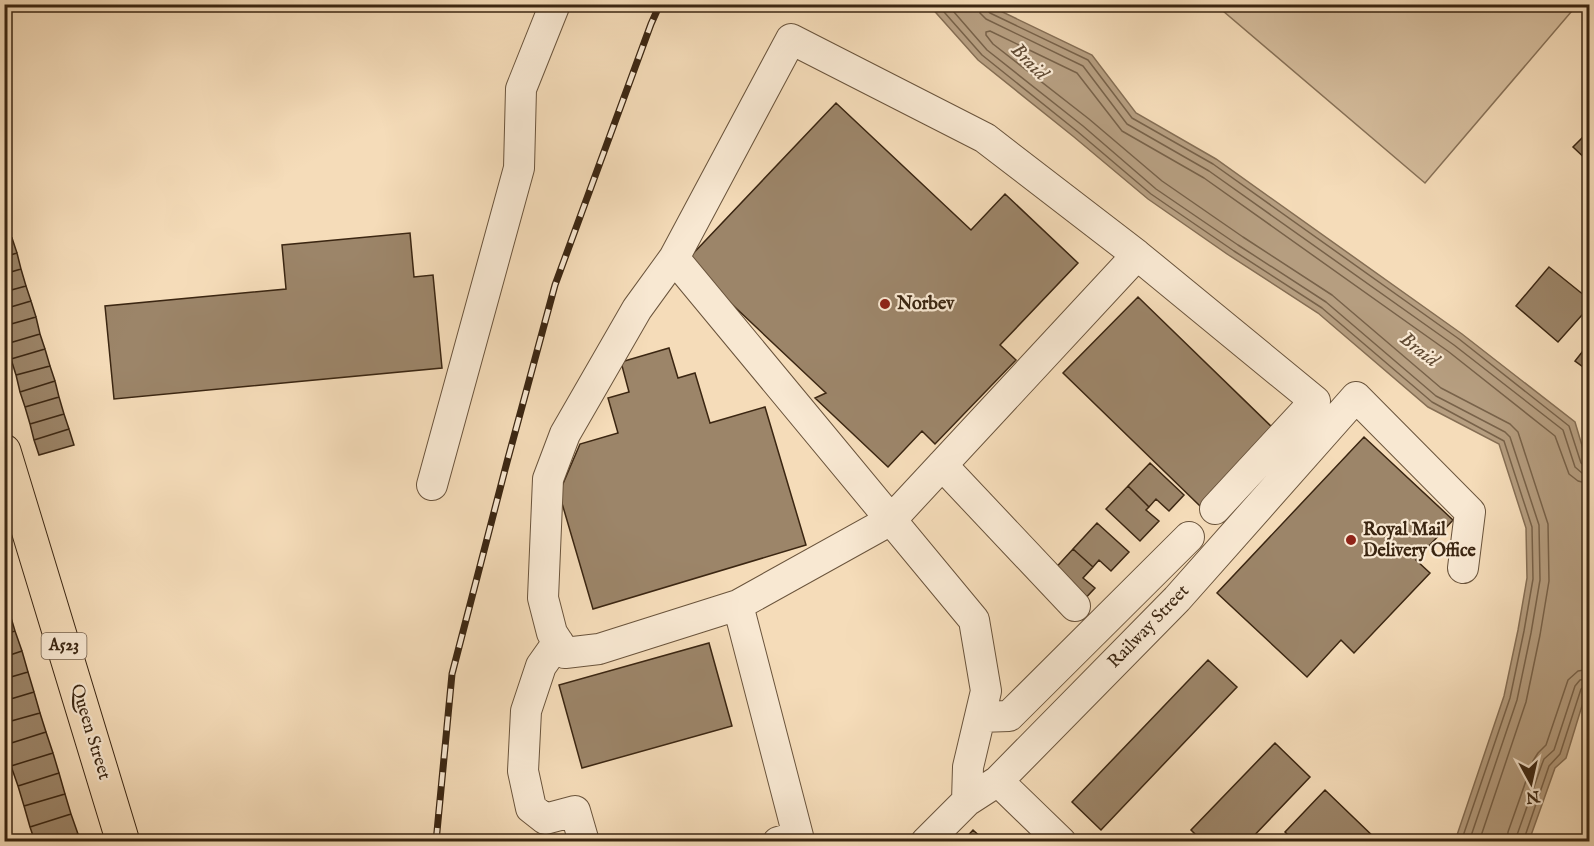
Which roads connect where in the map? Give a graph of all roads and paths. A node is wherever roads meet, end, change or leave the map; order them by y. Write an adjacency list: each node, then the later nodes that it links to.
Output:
1 (555, 4): 6 (street)
2 (1137, 255): 3 (street); 5 (street); 7 (street)
3 (674, 258): 8 (street); 13 (street)
4 (4, 451): 17 (main road, Queen Street / A523)
5 (942, 465): 8 (street); 12 (street)
6 (432, 485)
7 (1215, 509)
8 (891, 520): 11 (street); 14 (street)
9 (1189, 537): 14 (street)
10 (1463, 568): 15 (street, Railway Street)
11 (738, 605): 13 (street); 19 (street)
12 (1075, 606)
13 (558, 642): 18 (street)
14 (980, 717): 16 (street)
15 (998, 782): 16 (street, Railway Street); 21 (street)
16 (967, 801): 20 (street, Railway Street)
17 (123, 842)
18 (584, 842)
19 (778, 842)
20 (926, 842)
21 (1061, 842)

